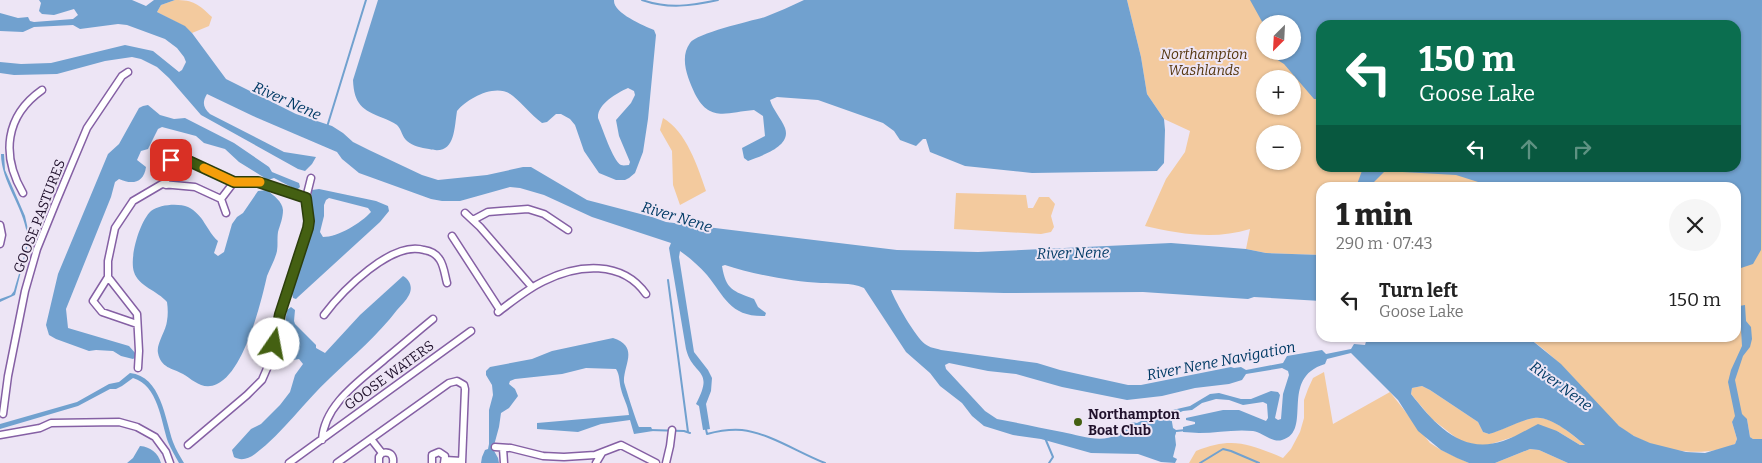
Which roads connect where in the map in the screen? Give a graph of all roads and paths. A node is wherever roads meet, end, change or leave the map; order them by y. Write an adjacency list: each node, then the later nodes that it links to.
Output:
1 (128, 72): 25 (street, GOOSE PASTURES)
2 (42, 90): 6 (street, GOOSE PASTURES)
3 (311, 178): 7 (street)
4 (234, 182): 5 (street); 7 (street); 8 (street)
5 (166, 185): 8 (street); 16 (street)
6 (24, 193)
7 (306, 198): 30 (street)
8 (221, 199): 9 (street)
9 (226, 213)
10 (465, 214): 11 (street)
11 (473, 220): 13 (street); 18 (street)
12 (0, 225): 15 (street)
13 (568, 230)
14 (452, 236): 18 (street)
15 (0, 244)
16 (108, 277): 22 (street); 22 (street)
17 (446, 283): 20 (street)
18 (532, 287): 19 (street)
19 (646, 294)
20 (324, 315)
21 (433, 319): 29 (street, GOOSE WATERS)
22 (138, 324): 24 (street)
23 (471, 332): 29 (street, GOOSE WATERS)
24 (138, 368)
25 (3, 414)
26 (672, 430): 46 (street)
27 (0, 435): 37 (street)
28 (370, 439): 34 (street); 36 (street); 39 (street)
29 (322, 440): 38 (street, GOOSE WATERS)
30 (188, 445)
31 (495, 447): 32 (street)
32 (503, 448): 33 (street); 43 (street)
33 (602, 453): 44 (street); 45 (street)
34 (382, 454): 40 (street); 41 (street)
35 (445, 462): 36 (street); 42 (street)
36 (462, 462)
37 (170, 463)
38 (289, 463)
39 (336, 463)
40 (379, 463)
41 (393, 463)
42 (432, 463)
43 (504, 463)
44 (596, 463)
45 (656, 463)
46 (666, 463)

